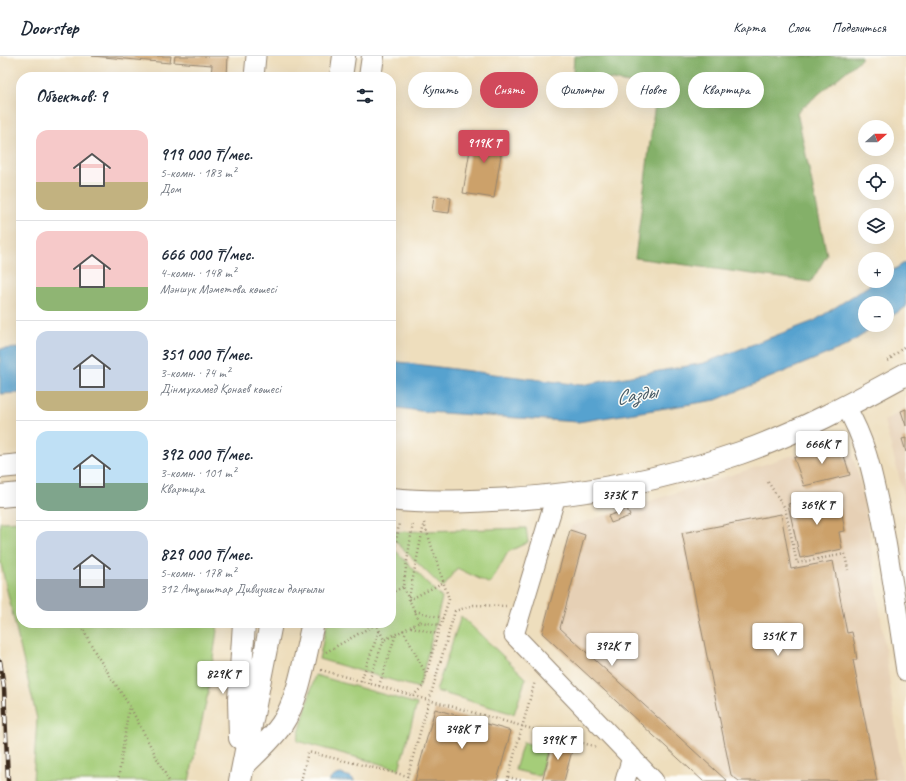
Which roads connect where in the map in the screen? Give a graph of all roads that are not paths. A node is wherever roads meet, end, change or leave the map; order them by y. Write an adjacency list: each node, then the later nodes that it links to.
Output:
1 (256, 56): 4 (street)
2 (344, 56): 5 (main road)
3 (373, 56): 6 (main road)
4 (254, 72)
5 (342, 72)
6 (371, 72)
7 (906, 374): 8 (main road)
8 (846, 407): 13 (main road); 20 (street)
9 (16, 465): 10 (main road)
10 (0, 467)
11 (16, 494): 12 (main road)
12 (0, 496)
13 (556, 496): 15 (main road); 21 (street)
14 (396, 500): 15 (main road)
15 (422, 503): 16 (main road)
16 (396, 516)
17 (244, 628): 22 (main road)
18 (270, 628): 22 (main road)
19 (312, 628): 22 (main road)
20 (906, 671)
21 (632, 758): 23 (street); 24 (street)
22 (242, 773)
23 (625, 781)
24 (654, 781)

